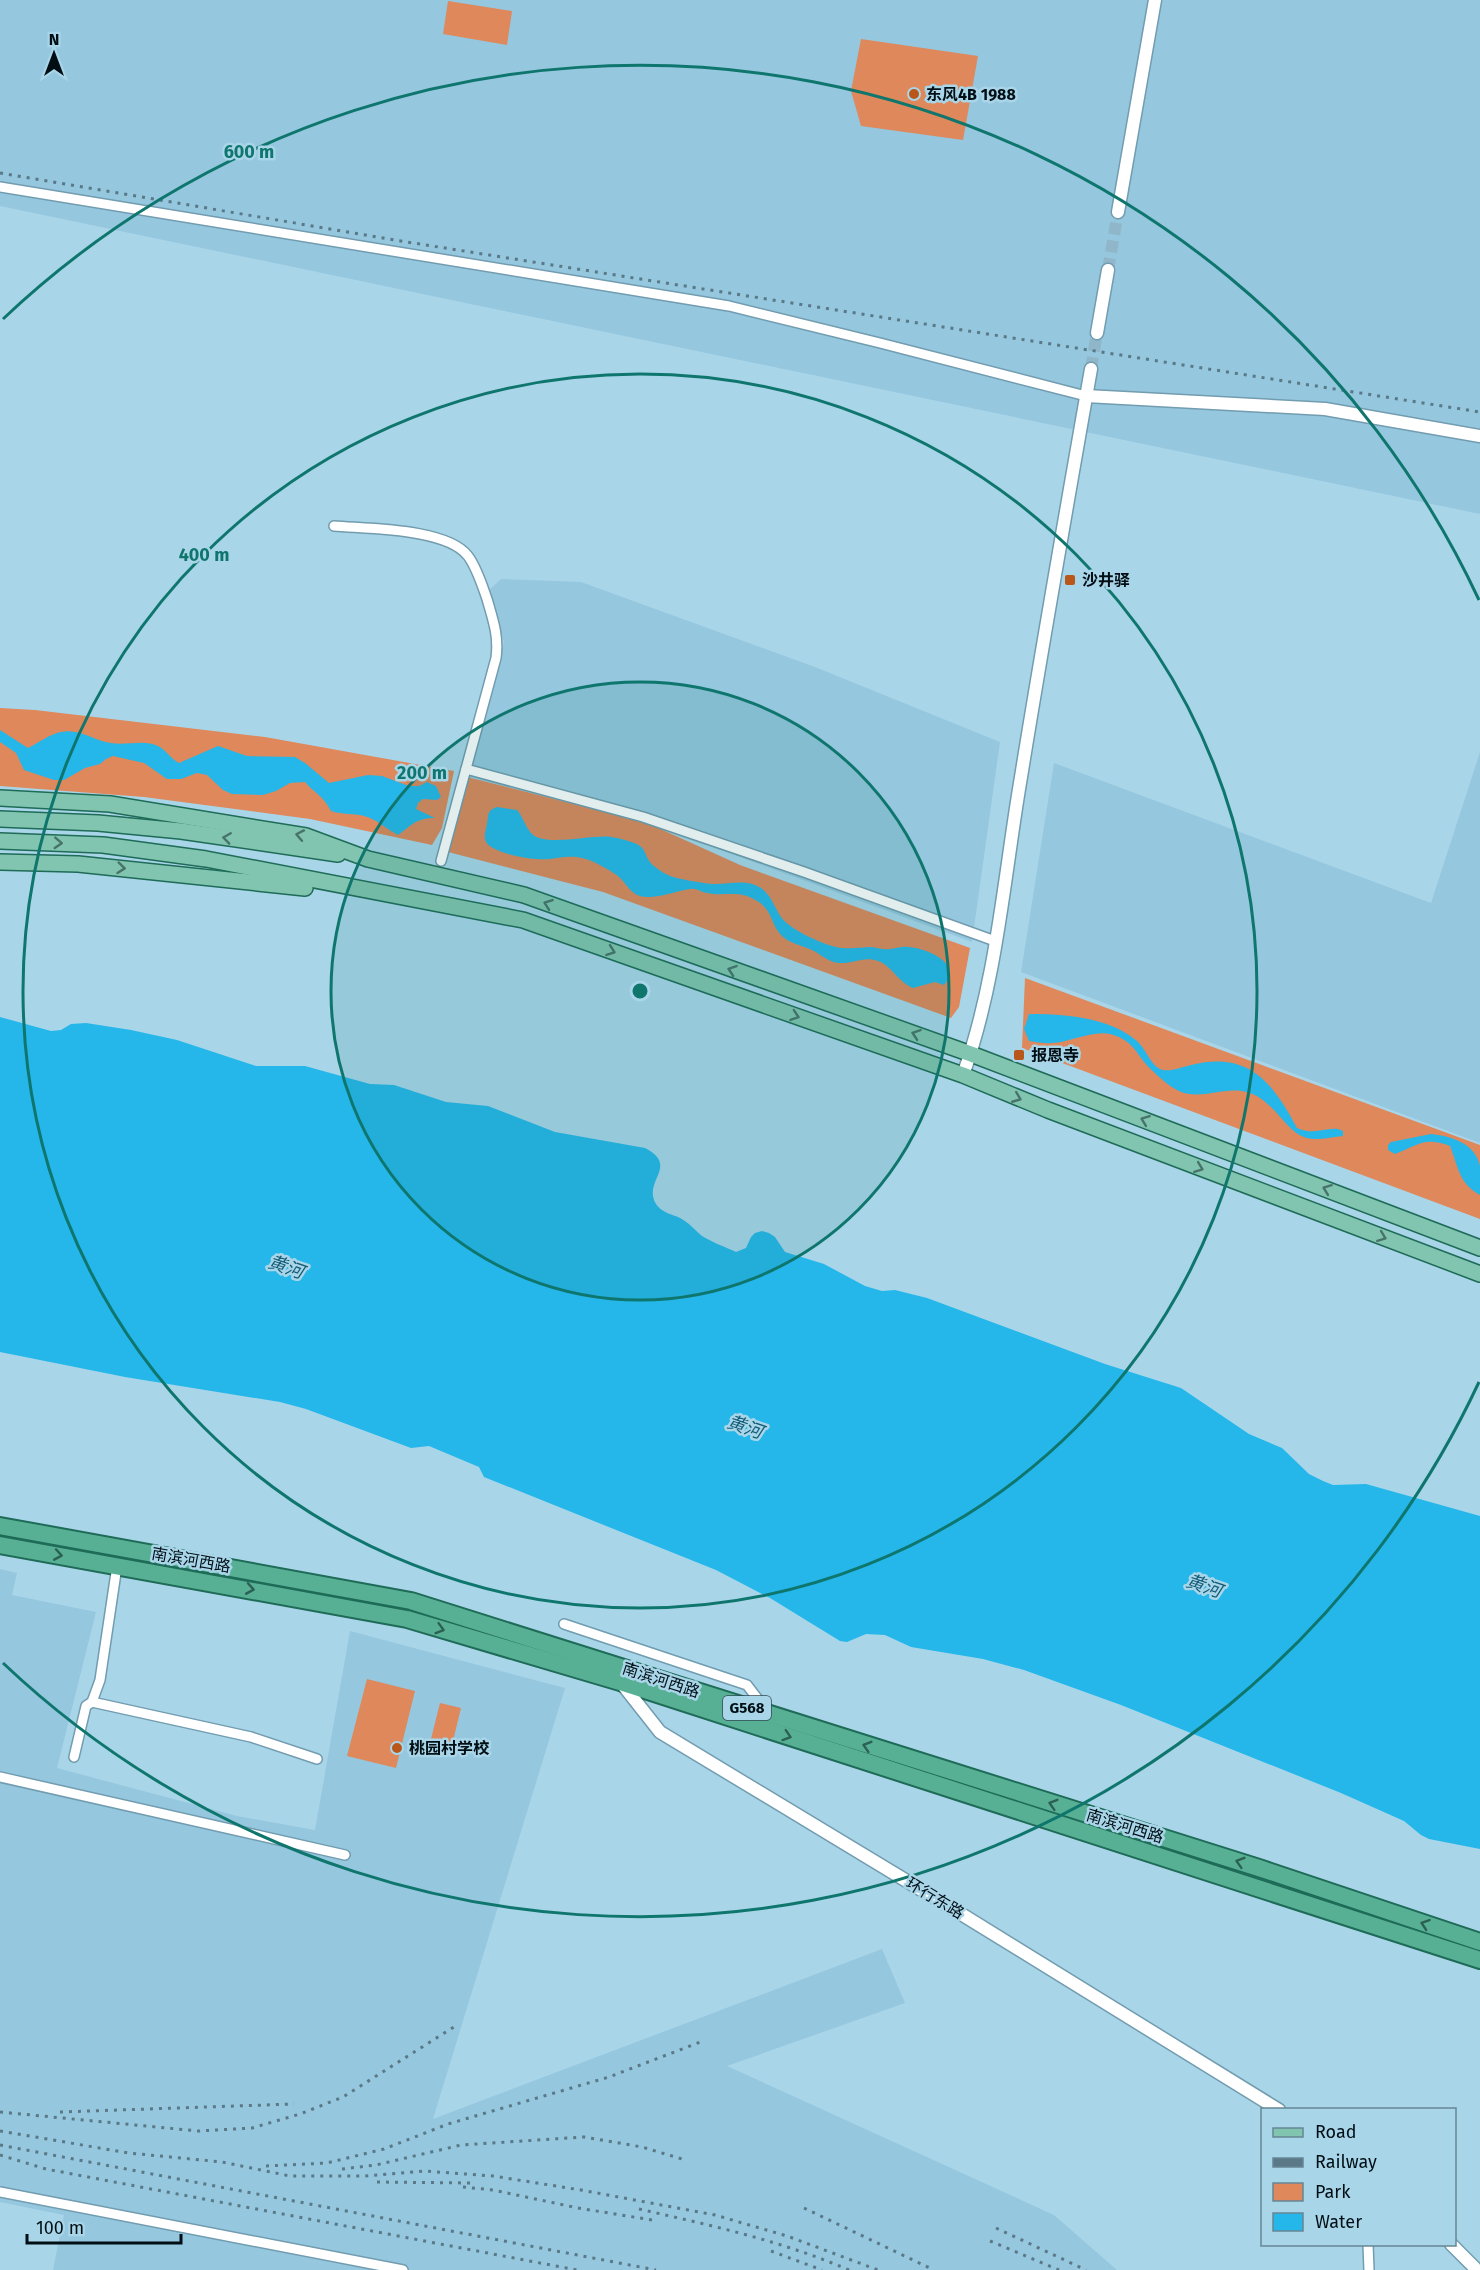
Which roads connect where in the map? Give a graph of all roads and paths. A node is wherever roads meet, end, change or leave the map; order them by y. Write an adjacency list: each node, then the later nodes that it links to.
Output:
1 (1155, 0): 3 (street)
2 (0, 187): 7 (street)
3 (1118, 212)
4 (1108, 270): 5 (street)
5 (1097, 333)
6 (1091, 369): 7 (street)
7 (1086, 396): 8 (street); 18 (street)
8 (1480, 436)
9 (334, 526): 10 (street)
10 (466, 769): 15 (street); 18 (street)
11 (0, 798): 14 (main road, one-way to 11)
12 (0, 819): 14 (main road, one-way to 12)
13 (0, 841): 17 (main road, one-way to 17)
14 (368, 859): 19 (main road, one-way to 14)
15 (441, 861)
16 (0, 862): 17 (main road, one-way to 17)
17 (434, 902): 20 (main road, one-way to 20)
18 (995, 940): 19 (street)
19 (971, 1054): 20 (street); 21 (main road, one-way to 19)
20 (963, 1076): 22 (main road, one-way to 22)
21 (1480, 1248)
22 (1480, 1274)
23 (0, 1526): 27 (highway, 南滨河西路 / G568)
24 (0, 1545): 25 (highway, 南滨河西路 / G568, one-way to 25)
25 (117, 1566): 28 (highway, 南滨河西路 / G568, one-way to 28); 29 (street)
26 (564, 1624): 30 (street)
27 (614, 1664): 28 (street, 环行东路); 30 (highway, 南滨河西路 / G568)
28 (620, 1682): 36 (highway, 南滨河西路 / G568, one-way to 36); 37 (street, 环行东路)
29 (92, 1702): 31 (street); 32 (street)
30 (770, 1716): 35 (highway, 南滨河西路 / G568, one-way to 30)
31 (74, 1757)
32 (317, 1759)
33 (0, 1777): 34 (street)
34 (345, 1855)
35 (1480, 1942)
36 (1480, 1960)
37 (1276, 2108)
38 (0, 2192): 41 (street)
39 (1368, 2246): 42 (street)
40 (1453, 2246): 43 (street)
41 (403, 2270)
42 (1369, 2270)
43 (1477, 2270)

